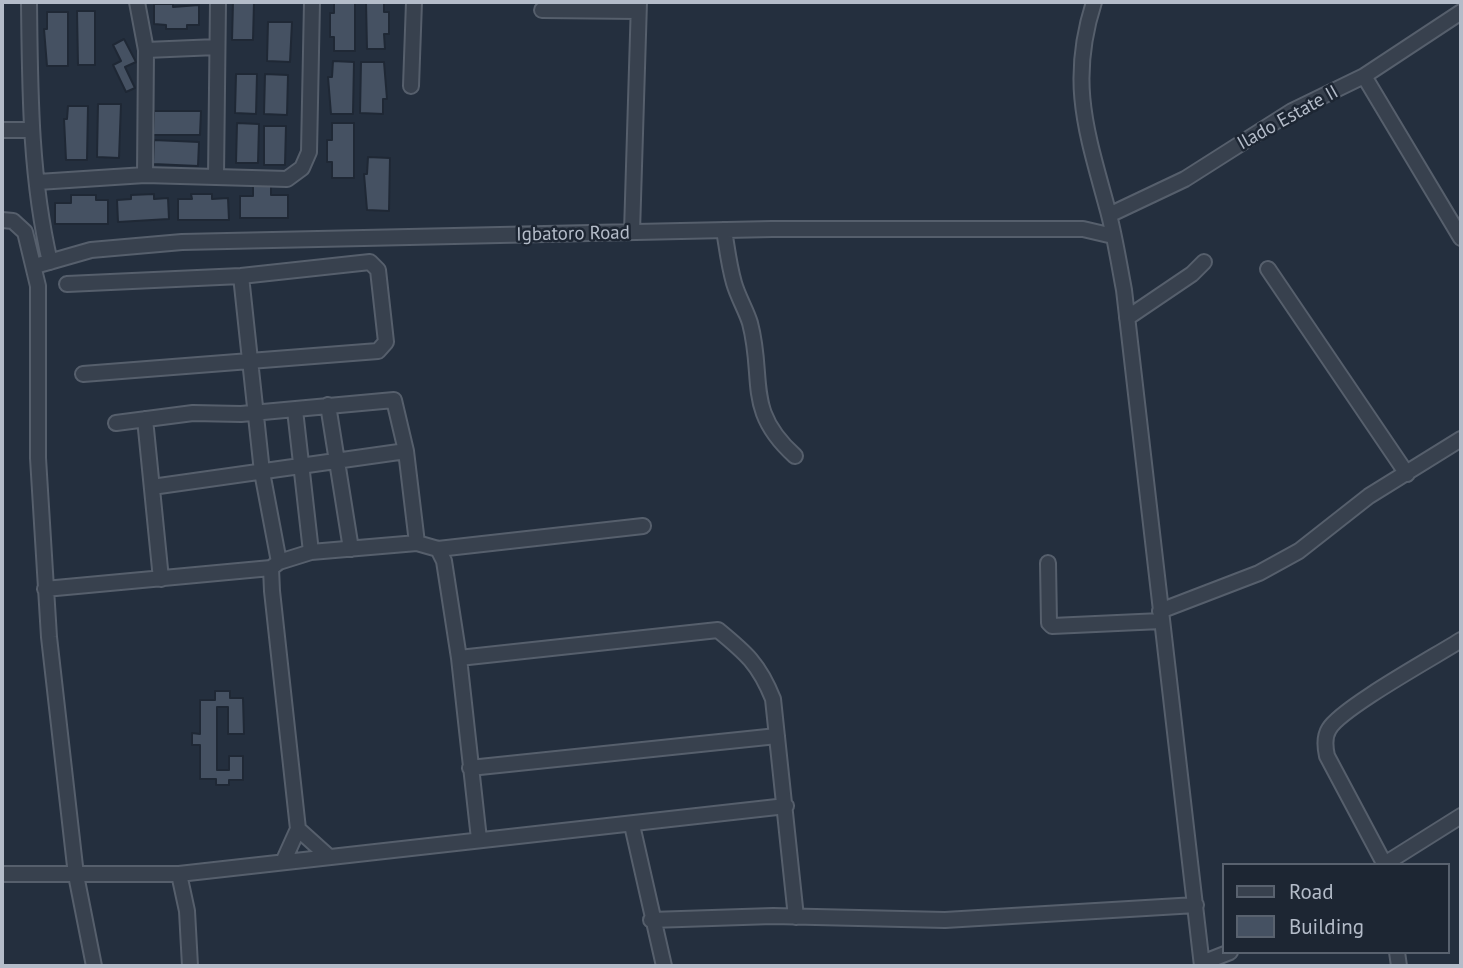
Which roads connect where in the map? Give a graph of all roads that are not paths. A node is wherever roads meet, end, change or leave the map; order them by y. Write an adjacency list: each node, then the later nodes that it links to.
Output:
1 (29, 2): 15 (street)
2 (137, 2): 11 (street)
3 (218, 2): 10 (street)
4 (312, 2): 17 (street)
5 (414, 2): 13 (street)
6 (1094, 2): 19 (street)
7 (638, 6): 8 (street); 22 (street)
8 (542, 10)
9 (1461, 12): 12 (street, Ilado Estate II)
10 (217, 47): 11 (street); 17 (street)
11 (146, 50): 16 (street)
12 (1364, 76): 19 (street, Ilado Estate II); 24 (street)
13 (411, 86)
14 (2, 130): 15 (street)
15 (31, 131): 18 (street)
16 (145, 175): 17 (street); 18 (street)
17 (216, 176)
18 (38, 182): 26 (street)
19 (1109, 215): 23 (street)
20 (2, 220): 26 (street)
21 (724, 230): 22 (street, Igbatoro Road); 23 (street, Igbatoro Road); 40 (street)
22 (632, 232): 26 (street, Igbatoro Road)
23 (1113, 236): 30 (street)
24 (1461, 238)
25 (1204, 262): 30 (street)
26 (42, 264): 54 (street)
27 (1268, 269): 44 (street)
28 (241, 276): 29 (street); 31 (street); 31 (street)
29 (67, 284)
30 (1127, 318): 55 (street)
31 (249, 363): 32 (street); 35 (street)
32 (83, 374)
33 (328, 405): 34 (street); 39 (street); 41 (street)
34 (295, 410): 35 (street); 42 (street)
35 (256, 411): 36 (street); 43 (street)
36 (145, 419): 37 (street); 45 (street)
37 (116, 423)
38 (1461, 439): 44 (street)
39 (406, 451): 41 (street); 47 (street)
40 (796, 456)
41 (335, 463): 42 (street); 48 (street)
42 (302, 467): 43 (street); 50 (street)
43 (262, 472): 45 (street); 52 (street)
44 (1407, 474): 55 (street)
45 (152, 487): 53 (street)
46 (643, 526): 49 (street)
47 (417, 543): 48 (street); 49 (street)
48 (351, 549): 50 (street)
49 (438, 549): 57 (street)
50 (312, 552): 52 (street)
51 (1048, 563): 55 (street)
52 (275, 565): 53 (street); 63 (street)
53 (161, 579): 54 (street)
54 (45, 589): 71 (street)
55 (1161, 616): 72 (street)
56 (1461, 640): 67 (street)
57 (459, 658): 58 (street); 59 (street)
58 (777, 736): 59 (street); 60 (street)
59 (470, 768): 64 (street)
60 (786, 806): 62 (street); 73 (street)
61 (1461, 816): 68 (street)
62 (632, 825): 64 (street); 74 (street)
63 (298, 829): 65 (street); 66 (street)
64 (479, 839): 65 (street)
65 (327, 856): 66 (street)
66 (284, 860): 70 (street)
67 (1383, 863)
68 (1386, 863)
69 (2, 874): 71 (street)
70 (179, 874): 71 (street); 78 (street)
71 (76, 875): 77 (street)
72 (1196, 905): 73 (street); 76 (street)
73 (796, 916): 74 (street)
74 (651, 920): 79 (street)
75 (1226, 954): 76 (street)
76 (1202, 965)
77 (94, 966)
78 (190, 966)
79 (663, 966)

